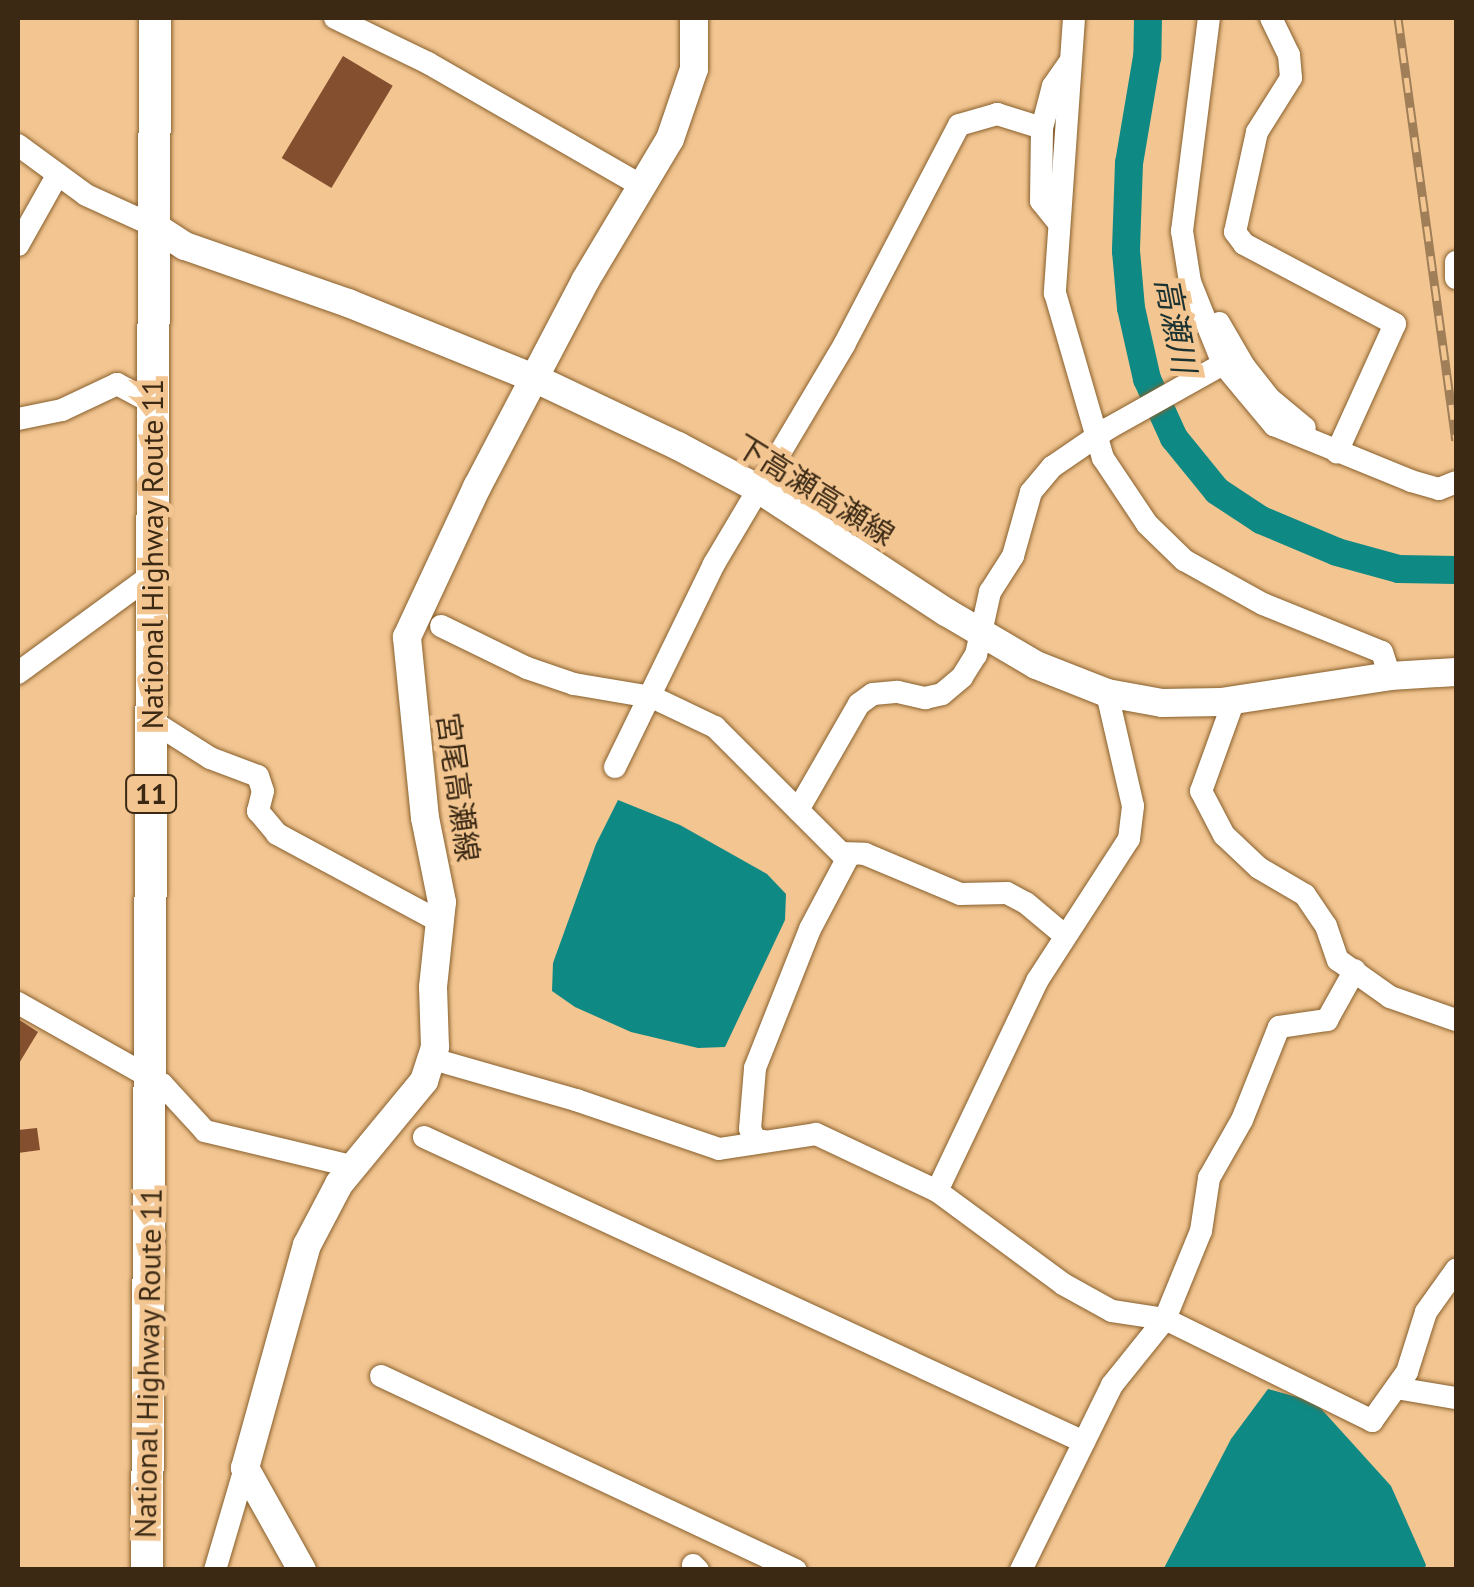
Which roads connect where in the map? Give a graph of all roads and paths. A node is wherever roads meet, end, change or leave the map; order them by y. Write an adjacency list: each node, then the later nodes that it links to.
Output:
1 (155, 18): 13 (highway, National Highway Route 11 / 11)
2 (335, 18): 11 (street)
3 (694, 18): 11 (main road, 宮尾高瀬線)
4 (1074, 18): 7 (street)
5 (1210, 18): 18 (street)
6 (1272, 18): 23 (street)
7 (1072, 59): 8 (street); 12 (street)
8 (1042, 128): 12 (street); 25 (street)
9 (18, 145): 10 (street)
10 (58, 174): 13 (street); 14 (street)
11 (644, 187): 19 (main road, 宮尾高瀬線)
12 (1058, 222): 22 (street)
13 (154, 226): 19 (main road, 下高瀬高瀬線); 20 (highway, National Highway Route 11 / 11)
14 (18, 244)
15 (1456, 262): 16 (street)
16 (1456, 278)
17 (1204, 281): 23 (street)
18 (1219, 365): 22 (street); 23 (street)
19 (534, 378): 25 (main road, 下高瀬高瀬線); 39 (main road, 宮尾高瀬線)
20 (153, 396): 21 (street); 26 (highway, National Highway Route 11 / 11)
21 (18, 419)
22 (1101, 433): 28 (street); 31 (street)
23 (1339, 448): 24 (street)
24 (1456, 482)
25 (757, 488): 28 (main road, 下高瀬高瀬線); 33 (street)
26 (152, 575): 30 (street); 35 (highway, National Highway Route 11 / 11)
27 (440, 626): 33 (street)
28 (981, 633): 32 (main road, 下高瀬高瀬線); 37 (street)
29 (1456, 672): 31 (main road, 下高瀬高瀬線)
30 (18, 673)
31 (1390, 676): 34 (main road, 下高瀬高瀬線)
32 (1107, 693): 34 (main road, 下高瀬高瀬線); 40 (street)
33 (652, 697): 36 (street); 37 (street)
34 (1234, 700): 41 (street)
35 (152, 721): 39 (street); 45 (highway, National Highway Route 11 / 11)
36 (616, 768)
37 (798, 810): 38 (street)
38 (841, 853): 40 (street); 47 (street)
39 (442, 923): 44 (main road, 宮尾高瀬線)
40 (1064, 935): 49 (street)
41 (1355, 970): 43 (street); 51 (street)
42 (18, 1002): 45 (street)
43 (1456, 1020)
44 (433, 1059): 47 (street); 48 (main road)
45 (151, 1076): 48 (street); 57 (highway, National Highway Route 11 / 11)
46 (424, 1137): 55 (street)
47 (763, 1142): 49 (street)
48 (355, 1167): 56 (main road)
49 (937, 1191): 51 (street)
50 (1456, 1270): 53 (street)
51 (1165, 1319): 53 (street); 55 (street)
52 (381, 1376): 60 (street)
53 (1396, 1388): 54 (street)
54 (1456, 1398)
55 (1084, 1442): 61 (street)
56 (245, 1468): 58 (street); 59 (main road)
57 (147, 1570)
58 (215, 1570)
59 (302, 1570)
60 (796, 1570)
61 (1021, 1570)

